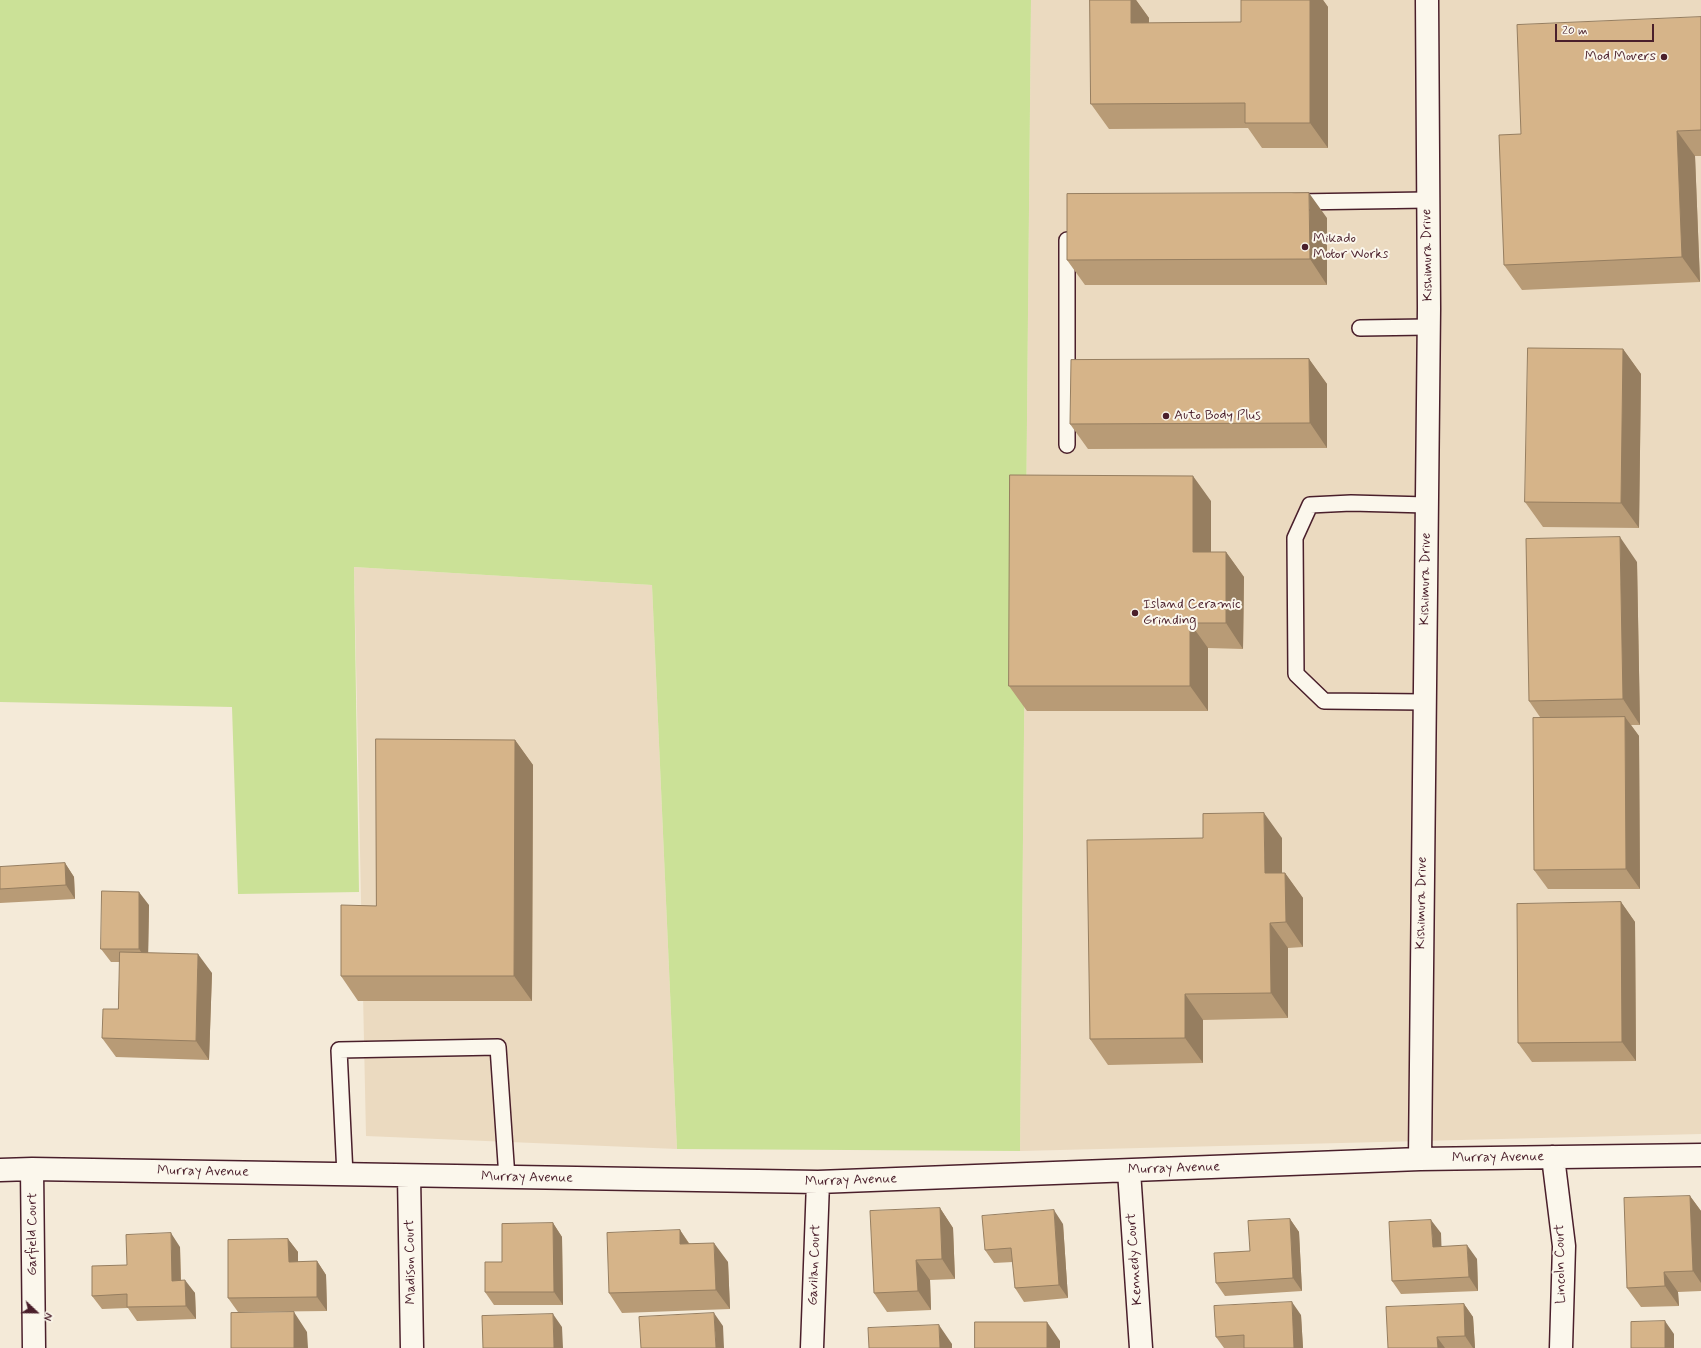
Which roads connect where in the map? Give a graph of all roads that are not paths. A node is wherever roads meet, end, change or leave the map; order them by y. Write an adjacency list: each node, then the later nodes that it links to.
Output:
1 (1427, 0): 2 (street, Kishimura Drive)
2 (1427, 200): 3 (lane); 5 (street, Kishimura Drive)
3 (1283, 202)
4 (1067, 229): 7 (lane)
5 (1428, 327): 6 (lane); 8 (street, Kishimura Drive)
6 (1360, 328)
7 (1067, 445)
8 (1426, 505): 9 (street, Kishimura Drive); 9 (lane)
9 (1424, 702): 12 (street, Kishimura Drive)
10 (1701, 1155): 11 (street, Murray Avenue)
11 (1553, 1157): 12 (street, Murray Avenue); 24 (street, Lincoln Court)
12 (1420, 1158): 15 (street, Murray Avenue)
13 (32, 1169): 14 (street, Murray Avenue); 16 (street, Murray Avenue); 20 (street, Garfield Court)
14 (0, 1170)
15 (1129, 1171): 19 (street, Murray Avenue); 23 (street, Kennedy Court)
16 (345, 1175): 17 (street, Murray Avenue); 18 (lane)
17 (409, 1176): 18 (street, Murray Avenue); 21 (street, Madison Court)
18 (507, 1178): 19 (street, Murray Avenue)
19 (818, 1182): 22 (street, Gavilan Court)
20 (34, 1348)
21 (412, 1348)
22 (812, 1348)
23 (1141, 1348)
24 (1561, 1348)

